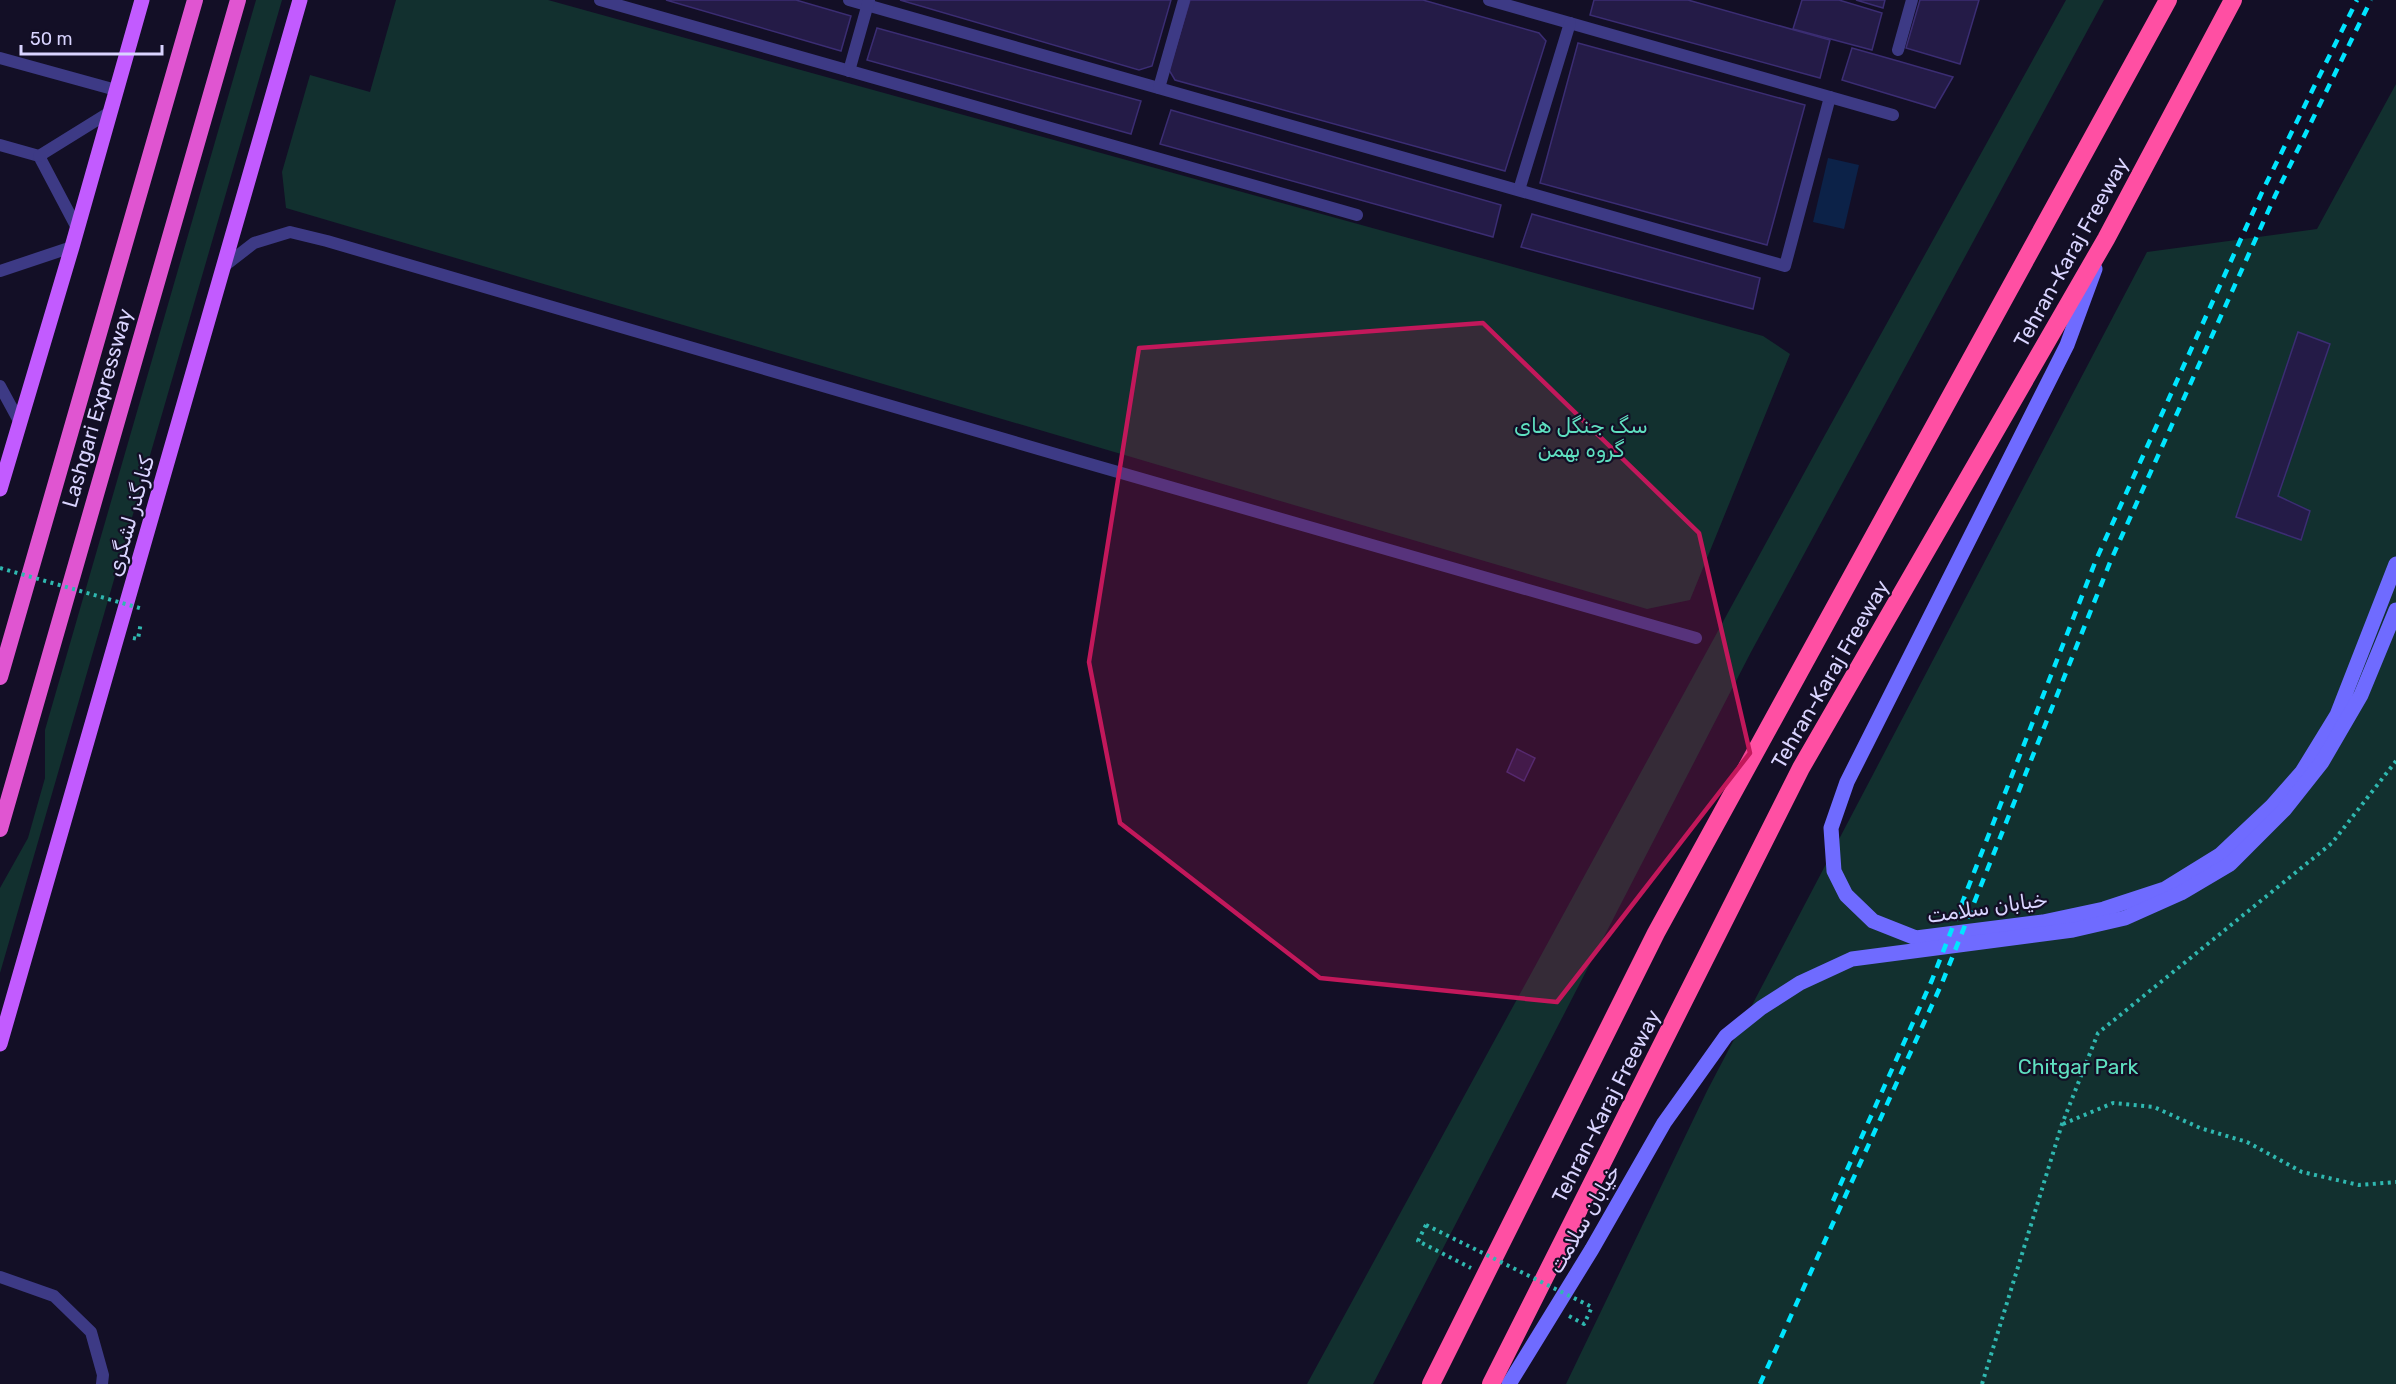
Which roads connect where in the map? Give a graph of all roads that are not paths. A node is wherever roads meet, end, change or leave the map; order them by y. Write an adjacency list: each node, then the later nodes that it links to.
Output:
1 (142, 0): 18 (main road)
2 (195, 0): 37 (highway, Lashgari Expressway)
3 (238, 0): 38 (highway, Lashgari Expressway)
4 (300, 0): 29 (main road, کنارگذر لشگری)
5 (600, 0): 16 (lane)
6 (849, 0): 12 (lane)
7 (1184, 0): 17 (lane)
8 (1490, 0): 13 (lane)
9 (1911, 0): 14 (lane)
10 (2168, 0): 42 (highway, Tehran-Karaj Freeway)
11 (2233, 0): 27 (highway, Tehran-Karaj Freeway)
12 (868, 3): 16 (lane); 17 (lane)
13 (1570, 23): 19 (lane); 24 (lane)
14 (1898, 50)
15 (0, 58): 18 (lane)
16 (849, 71): 25 (lane)
17 (1159, 88): 24 (lane)
18 (117, 90): 20 (main road)
19 (1830, 97): 21 (lane); 24 (lane)
20 (110, 112): 23 (lane); 26 (main road)
21 (1893, 115)
22 (0, 145): 23 (lane)
23 (39, 156): 26 (lane)
24 (1519, 190)
25 (1357, 215)
26 (78, 228): 28 (main road)
27 (2106, 239): 34 (main road, خیابان سلامت); 43 (highway, Tehran-Karaj Freeway)
28 (72, 247): 30 (lane); 32 (main road)
29 (223, 267): 36 (lane); 39 (main road, کنارگذر لشگری)
30 (0, 271)
31 (0, 386): 32 (lane)
32 (19, 421): 33 (main road)
33 (0, 489)
34 (2396, 566)
35 (2396, 610): 44 (main road, خیابان سلامت)
36 (1696, 638)
37 (0, 677)
38 (0, 829)
39 (0, 1044)
40 (0, 1278): 41 (lane)
41 (102, 1384)
42 (1431, 1384)
43 (1491, 1384)
44 (1509, 1384)

